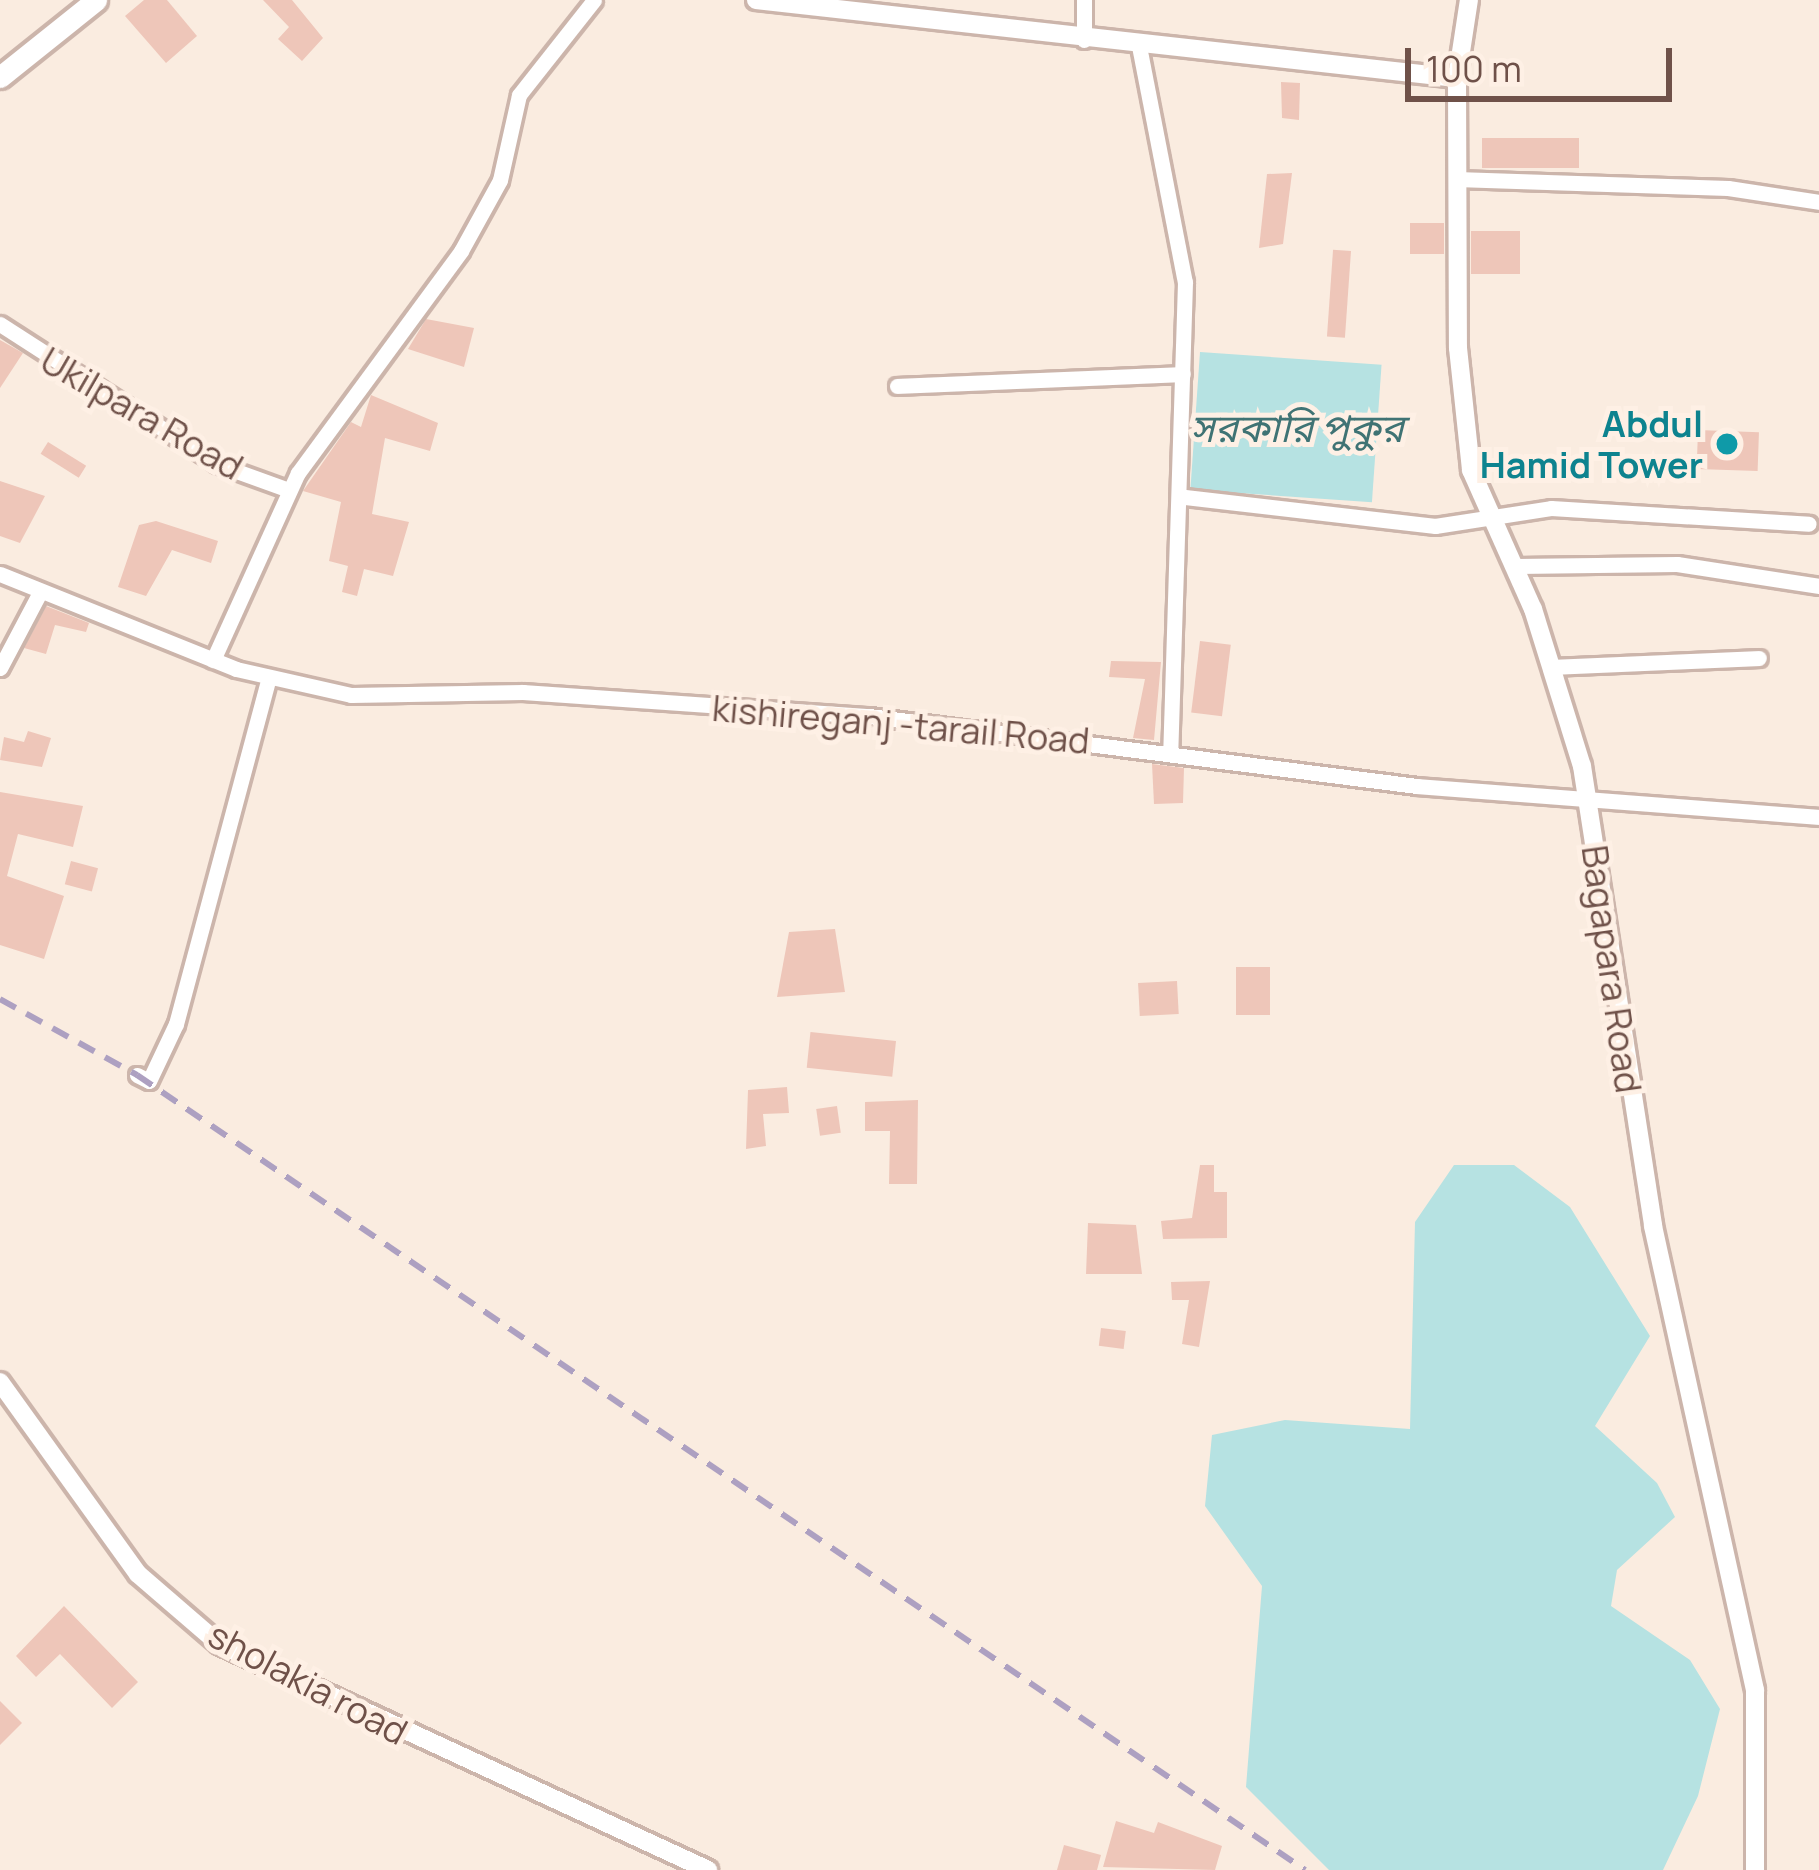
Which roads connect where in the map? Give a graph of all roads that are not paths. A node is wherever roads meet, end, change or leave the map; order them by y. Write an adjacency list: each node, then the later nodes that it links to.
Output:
1 (96, 0): 9 (main road)
2 (594, 0): 16 (street)
3 (756, 0): 6 (street)
4 (1084, 0): 7 (street)
5 (1469, 0): 10 (street, Bagapara Road)
6 (786, 2): 7 (street)
7 (1084, 40): 8 (street)
8 (1139, 46): 10 (street); 14 (street)
9 (2, 72)
10 (1456, 77): 11 (street, Bagapara Road)
11 (1456, 179): 12 (street); 18 (street, Bagapara Road)
12 (1819, 202)
13 (0, 324): 16 (street, Ukilpara Road)
14 (1183, 374): 15 (street); 17 (street)
15 (896, 386)
16 (289, 490): 25 (street)
17 (1184, 497): 18 (street); 29 (street)
18 (1486, 513): 19 (street); 20 (street, Bagapara Road)
19 (1809, 524)
20 (1516, 566): 22 (street); 27 (street, Bagapara Road)
21 (0, 574): 23 (street, kishireganj -tarail Road)
22 (1819, 586)
23 (40, 592): 25 (street, kishireganj -tarail Road); 26 (street)
24 (1759, 658): 27 (street)
25 (213, 660): 28 (street, kishireganj -tarail Road)
26 (0, 668)
27 (1552, 668): 30 (street, Bagapara Road)
28 (269, 677): 29 (street, kishireganj -tarail Road); 32 (street)
29 (1170, 753): 30 (street, kishireganj -tarail Road)
30 (1584, 791): 31 (street, kishireganj -tarail Road); 35 (street, Bagapara Road)
31 (1819, 817)
32 (137, 1075)
33 (0, 1382): 34 (street, sholakia road)
34 (707, 1870)
35 (1756, 1870)

